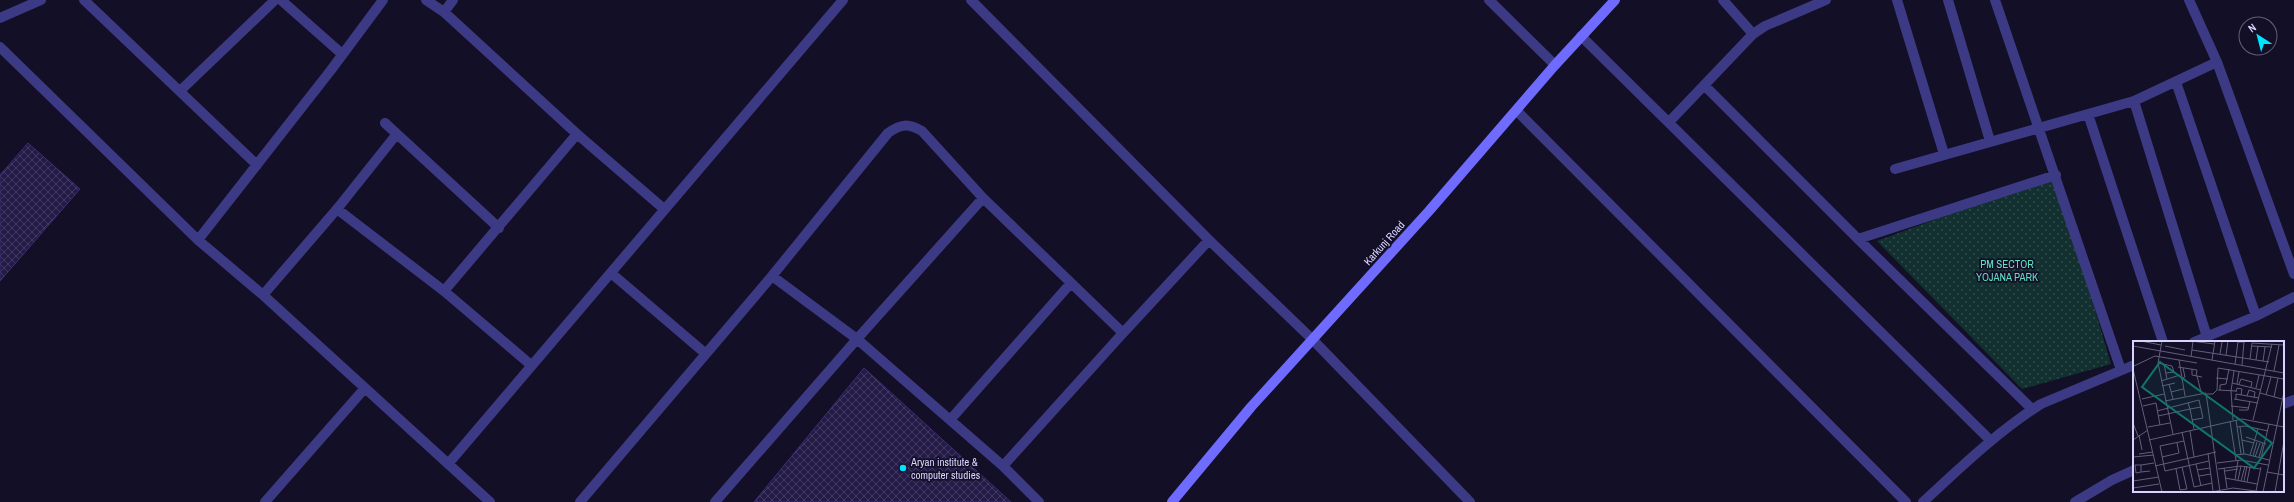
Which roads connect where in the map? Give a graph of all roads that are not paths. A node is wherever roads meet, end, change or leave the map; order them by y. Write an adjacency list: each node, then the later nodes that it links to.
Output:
1 (41, 0): 19 (street)
2 (84, 0): 28 (street)
3 (275, 0): 28 (street)
4 (282, 0): 23 (street)
5 (383, 0): 23 (street)
6 (426, 0): 18 (street)
7 (453, 0): 18 (street)
8 (971, 0): 48 (street)
9 (1489, 0): 25 (street)
10 (1615, 0): 21 (street, Karkunj Road)
11 (1723, 0): 20 (street)
12 (1826, 0): 20 (street)
13 (1897, 0): 38 (street)
14 (1948, 0): 37 (street)
15 (1996, 0): 34 (street)
16 (2189, 0): 24 (street)
17 (840, 1): 44 (street)
18 (444, 12): 35 (street)
19 (0, 18)
20 (1753, 34): 27 (street)
21 (1581, 36): 25 (street, Karkunj Road); 32 (street)
22 (0, 47): 47 (street)
23 (342, 54): 39 (street)
24 (2217, 62): 26 (street); 50 (street)
25 (1555, 65): 30 (street, Karkunj Road)
26 (2176, 82): 29 (street); 56 (street)
27 (1704, 85): 32 (street); 46 (street)
28 (181, 90): 39 (street)
29 (2134, 101): 31 (street); 58 (street)
30 (1517, 111): 60 (street, Karkunj Road); 83 (street)
31 (2088, 114): 34 (street); 61 (street)
32 (1669, 122): 72 (street)
33 (385, 123): 36 (street)
34 (2040, 128): 37 (street); 41 (street)
35 (577, 134): 44 (street); 45 (street)
36 (396, 135): 43 (street); 45 (street)
37 (1990, 141): 38 (street)
38 (1944, 154): 40 (street)
39 (257, 165): 47 (street)
40 (1895, 169)
41 (2056, 175): 46 (street); 66 (street)
42 (983, 198): 51 (street); 52 (street); 59 (street)
43 (337, 209): 53 (street); 54 (street)
44 (664, 209): 49 (street)
45 (499, 228): 53 (street)
46 (1858, 239): 70 (street)
47 (198, 240): 54 (street)
48 (1210, 240): 57 (street); 60 (street)
49 (611, 273): 63 (street); 64 (street)
50 (2294, 274)
51 (772, 276): 59 (street); 63 (street)
52 (1071, 284): 57 (street); 71 (street)
53 (444, 291): 64 (street)
54 (262, 295): 67 (street)
55 (2294, 297): 56 (street)
56 (2256, 316): 58 (street)
57 (1123, 333): 74 (street)
58 (2207, 337): 62 (street)
59 (857, 339): 71 (street); 79 (street)
60 (1313, 340): 81 (street, Karkunj Road); 82 (street)
61 (2163, 341)
62 (2197, 341)
63 (706, 354): 78 (street)
64 (531, 365): 73 (street)
65 (2133, 365): 66 (street)
66 (2121, 370): 70 (street)
67 (365, 388): 73 (street); 76 (street)
68 (2294, 400): 69 (street)
69 (2284, 404)
70 (2032, 409): 72 (street)
71 (950, 420): 74 (street)
72 (1990, 440): 84 (street)
73 (448, 464): 77 (street)
74 (1003, 466): 80 (street)
75 (2133, 470): 85 (street)
76 (265, 502)
77 (490, 502)
78 (580, 502)
79 (715, 502)
80 (1039, 502)
81 (1172, 502)
82 (1470, 502)
83 (1906, 502)
84 (1923, 502)
85 (2075, 502)

